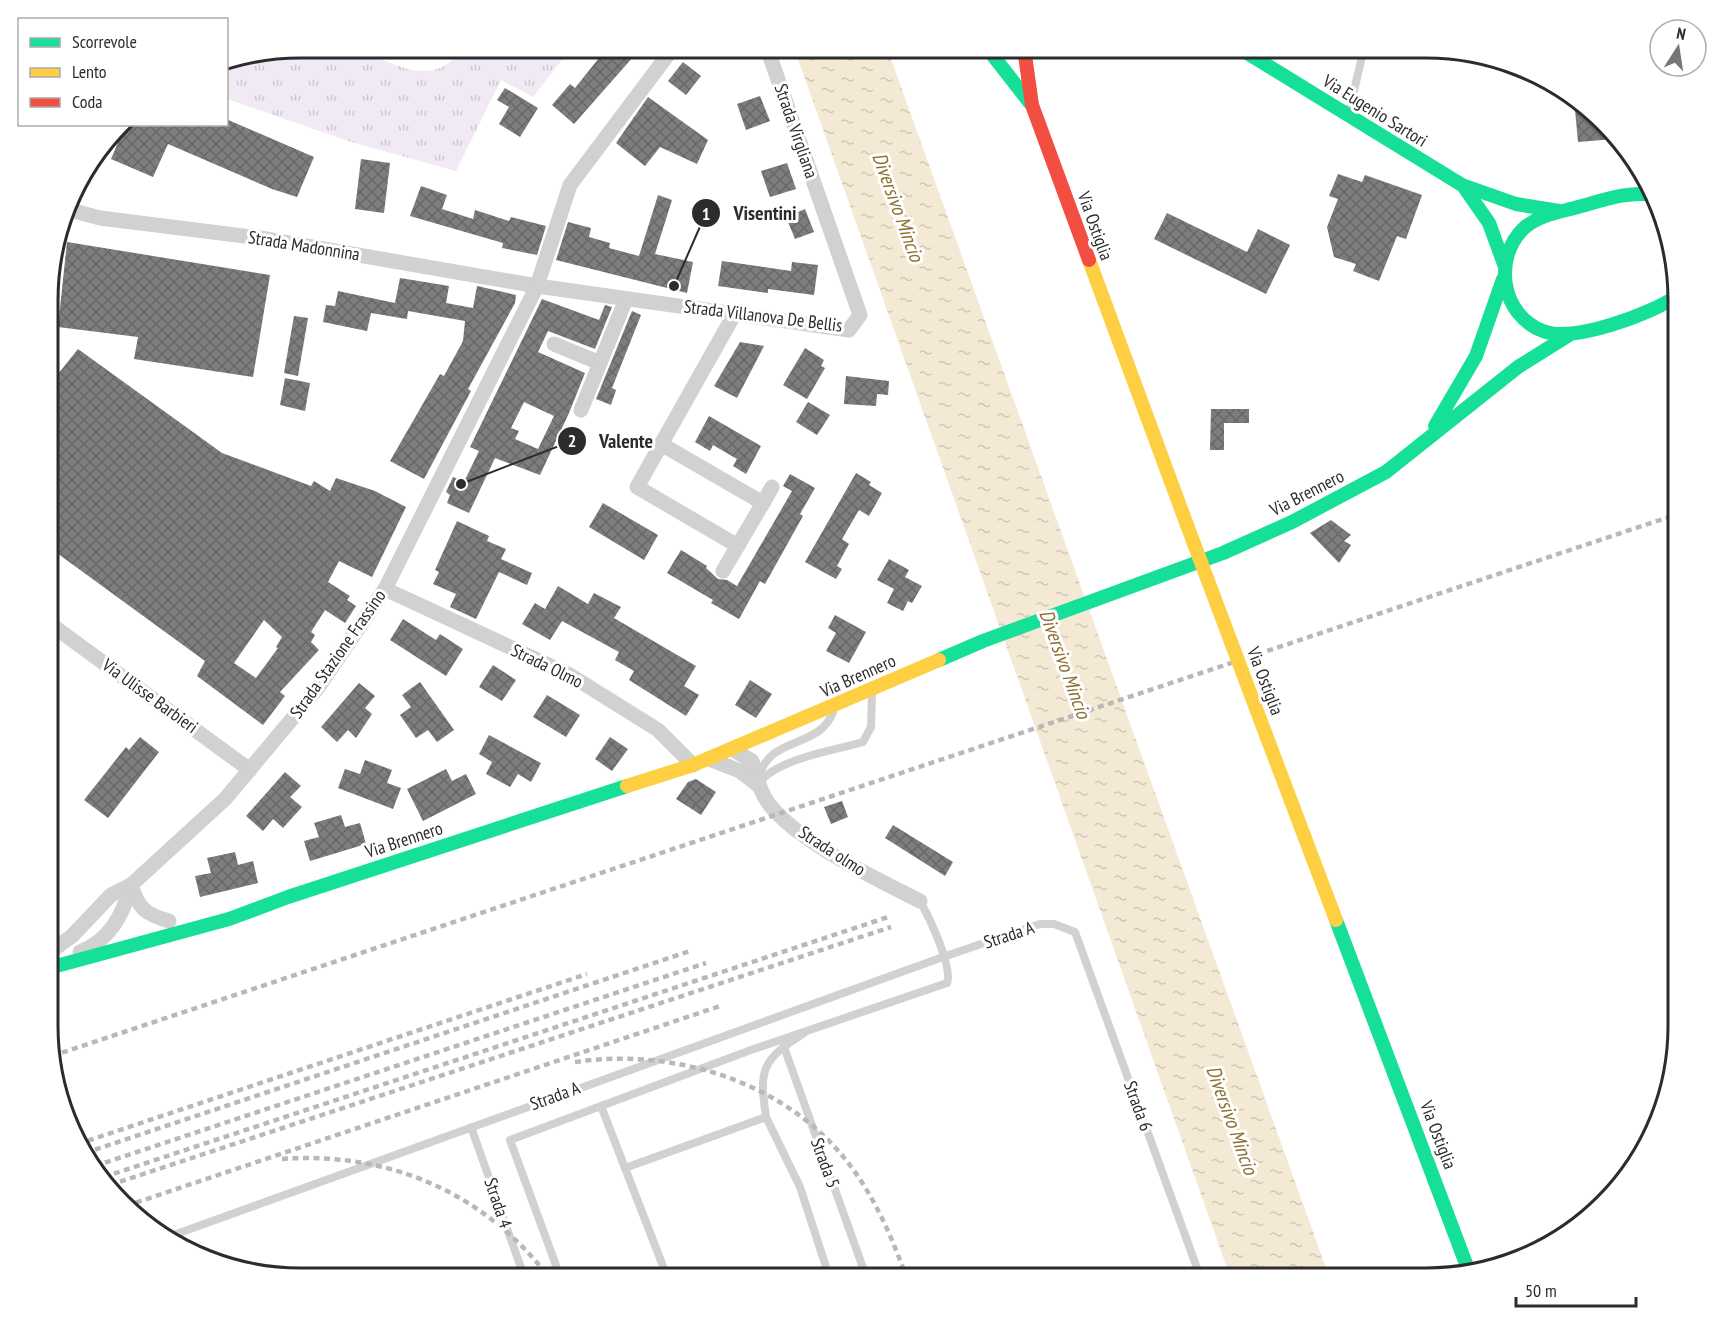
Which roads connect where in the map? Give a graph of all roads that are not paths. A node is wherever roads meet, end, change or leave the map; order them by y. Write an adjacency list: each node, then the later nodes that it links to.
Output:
1 (665, 58): 14 (street)
2 (770, 58): 18 (street, Strada Virgliana)
3 (995, 58): 7 (main road, Via Ostiglia)
4 (1025, 58): 7 (main road, Via Ostiglia)
5 (1255, 58): 8 (main road, Via Eugenio Sartori)
6 (1362, 58): 8 (lane)
7 (1032, 105): 58 (main road, Via Ostiglia, bridge)
8 (1348, 115): 9 (main road, Via Eugenio Sartori)
9 (1462, 185): 12 (main road, Via Eugenio Sartori); 13 (main road, Via Eugenio Sartori)
10 (1644, 195): 12 (main road, Via Brennero)
11 (76, 211): 14 (street, Strada Madonnina)
12 (1561, 211): 13 (main road, Via Brennero)
13 (1504, 270): 19 (main road, Via Eugenio Sartori); 23 (main road, Via Brennero)
14 (537, 286): 15 (street, Strada Villanova De Bellis); 29 (street, Strada Stazione Frassino)
15 (626, 299): 17 (street, Strada Villanova De Bellis); 21 (street)
16 (1668, 301): 19 (main road, Via Brennero)
17 (734, 315): 18 (street, Strada Villanova De Bellis); 24 (street)
18 (860, 315)
19 (1569, 335): 23 (main road, Via Brennero)
20 (554, 344): 21 (street)
21 (600, 363): 22 (street)
22 (581, 410)
23 (1424, 443): 31 (main road, Via Brennero)
24 (661, 444): 26 (street); 27 (street)
25 (772, 487): 26 (street)
26 (763, 503): 27 (street)
27 (738, 546): 28 (street)
28 (723, 570)
29 (385, 589): 35 (street, Strada Olmo); 36 (street, Strada Stazione Frassino)
30 (58, 629): 36 (street, Via Ulisse Barbieri)
31 (875, 688): 32 (main road, Via Brennero); 37 (lane)
32 (837, 705): 33 (main road, Via Brennero); 37 (lane)
33 (732, 749): 34 (main road, Via Brennero); 37 (street, Strada olmo)
34 (709, 759): 35 (main road, Via Brennero); 37 (street, Strada olmo)
35 (693, 765): 39 (main road, Via Brennero)
36 (250, 770): 38 (street, Strada Stazione Frassino)
37 (758, 785): 40 (street, Strada olmo)
38 (131, 885): 41 (street, Strada Stazione Frassino); 42 (street); 45 (street)
39 (288, 897): 42 (main road, Via Brennero); 46 (main road, Via Brennero)
40 (920, 901): 49 (lane)
41 (103, 903): 45 (street); 47 (street, Strada Stazione Frassino)
42 (169, 921): 43 (main road, Via Brennero)
43 (148, 926)
44 (1075, 932): 49 (lane, Strada A); 64 (lane, Strada 6)
45 (106, 936): 46 (street); 48 (street)
46 (127, 938): 50 (main road, Via Brennero)
47 (58, 948)
48 (58, 954)
49 (943, 957): 51 (lane); 55 (lane, Strada A)
50 (58, 965)
51 (804, 1033): 52 (lane); 53 (lane)
52 (784, 1047): 54 (lane); 63 (lane, Strada 5)
53 (601, 1106): 56 (lane); 60 (lane)
54 (766, 1117): 56 (lane); 62 (lane)
55 (471, 1127): 57 (lane, Strada A); 59 (lane, Strada 4)
56 (625, 1168): 61 (lane)
57 (178, 1235)
58 (1466, 1265)
59 (521, 1268)
60 (557, 1268)
61 (664, 1268)
62 (826, 1268)
63 (863, 1268)
64 (1197, 1268)

